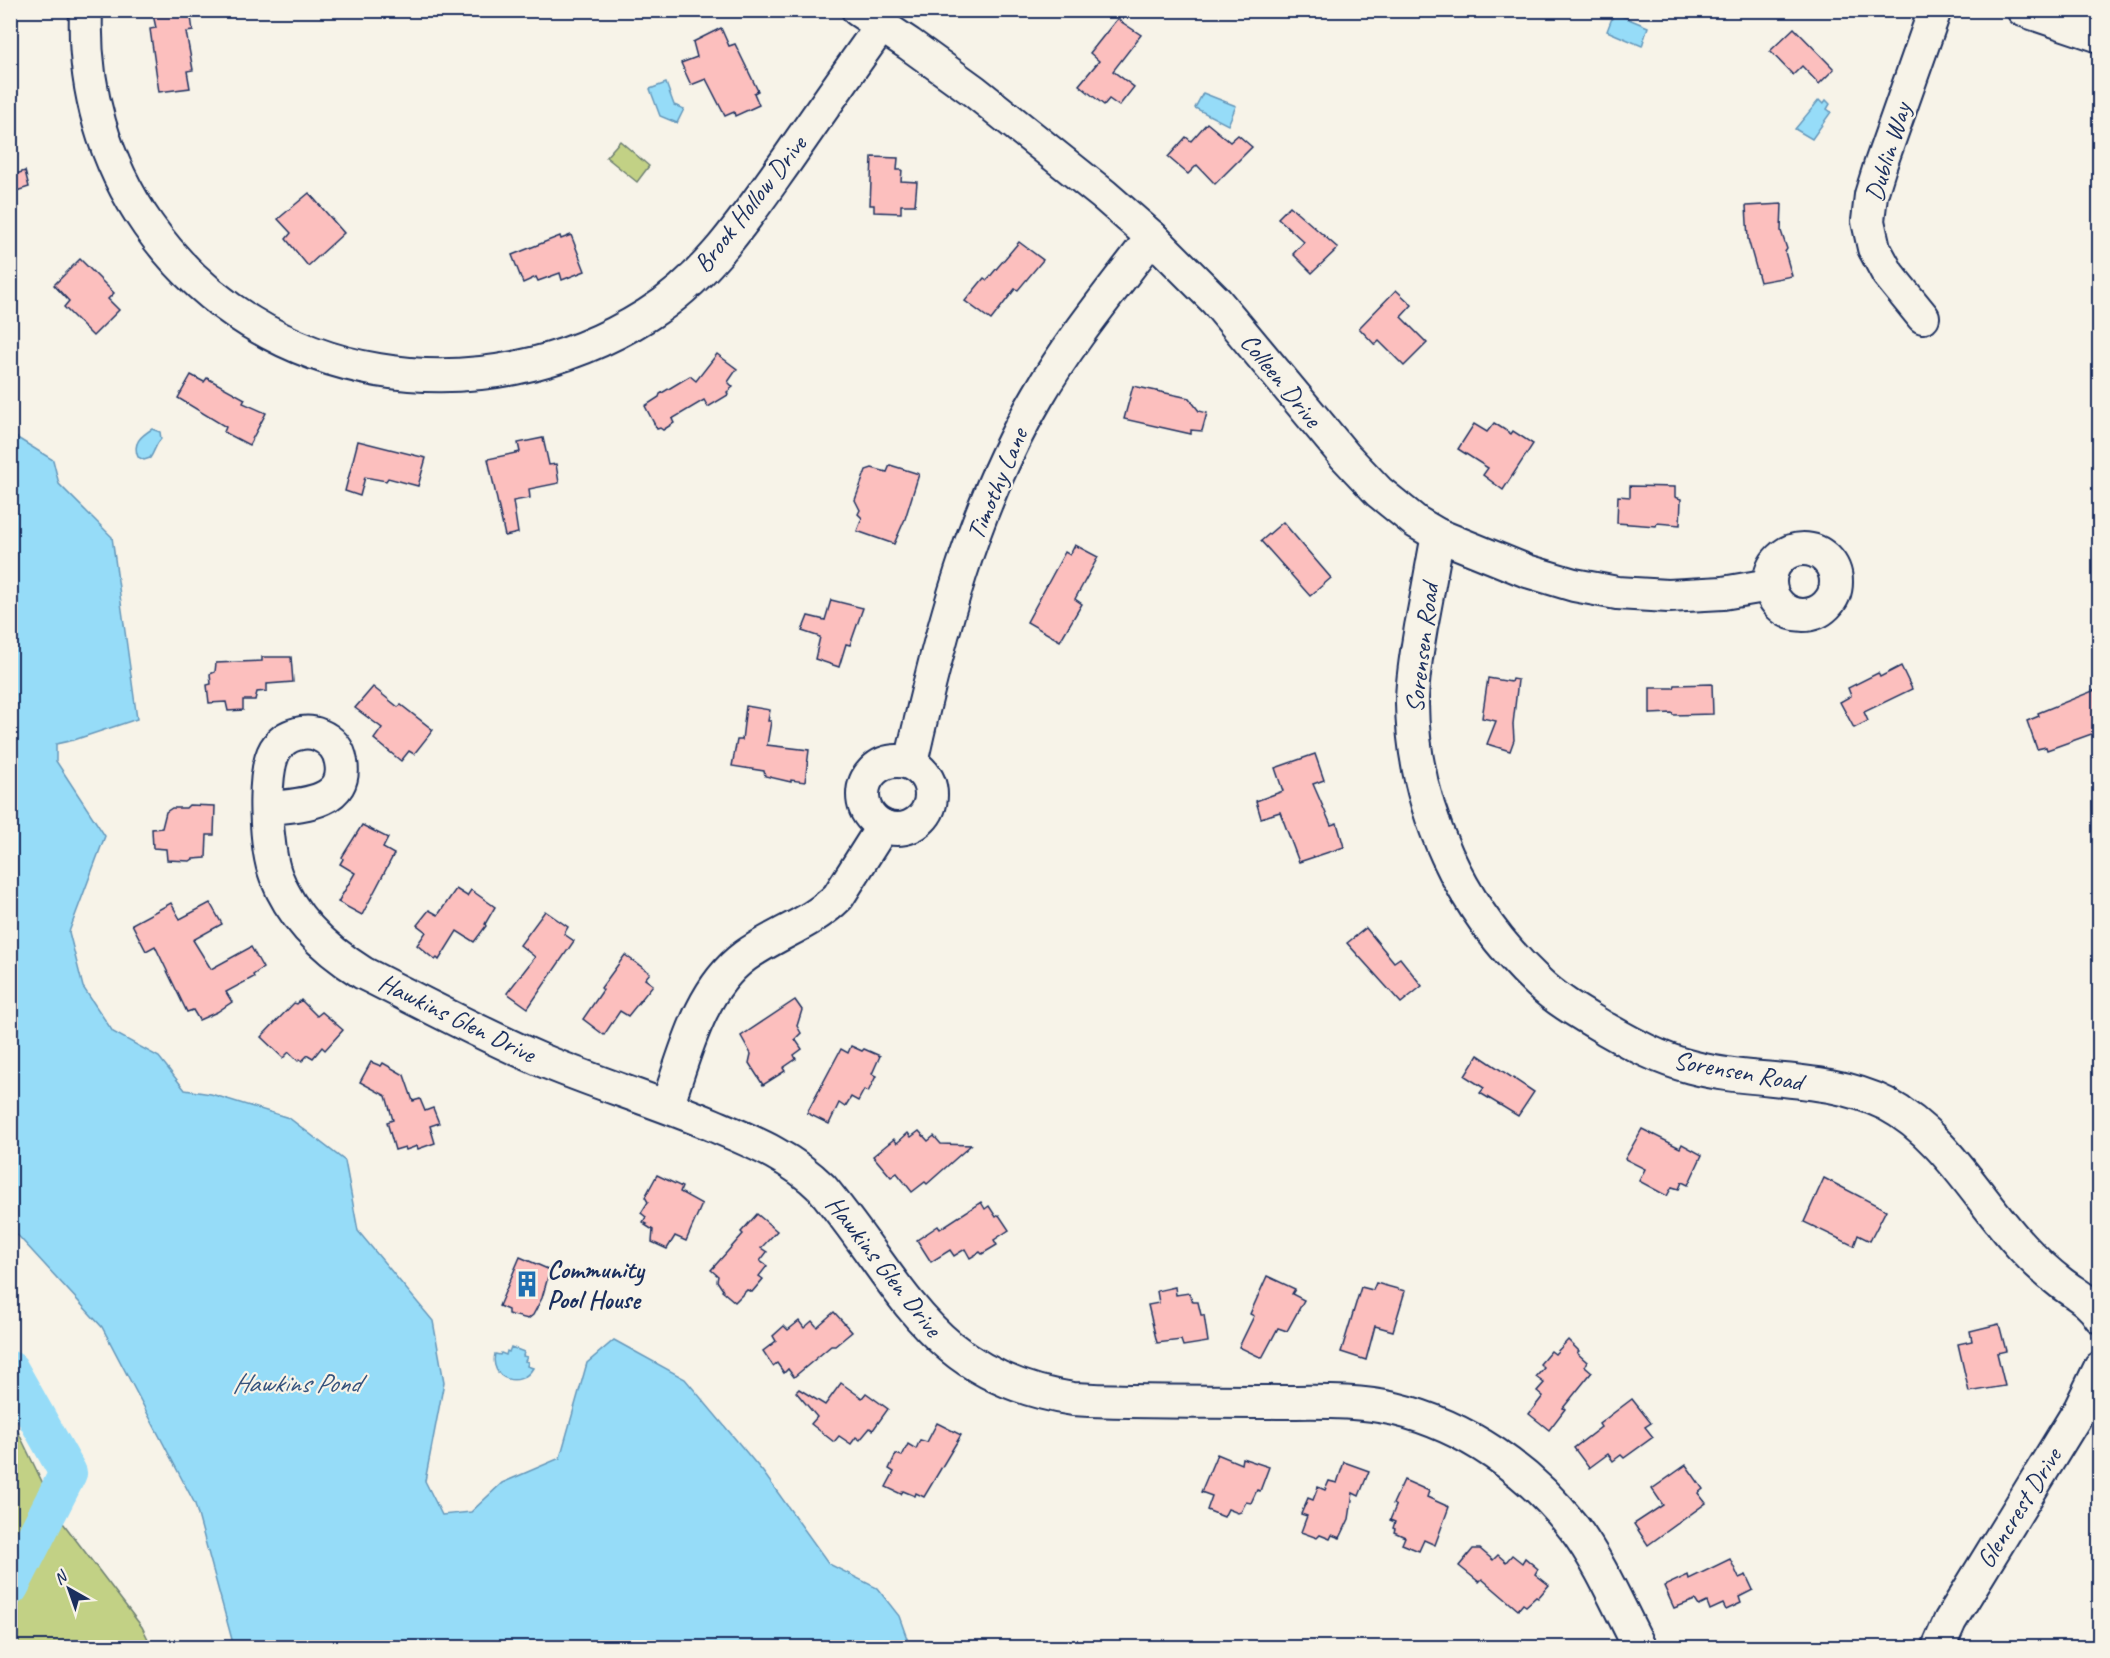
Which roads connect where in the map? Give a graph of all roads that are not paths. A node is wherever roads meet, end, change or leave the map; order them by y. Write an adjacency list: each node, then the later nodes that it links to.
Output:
1 (86, 10): 4 (street, Brook Hollow Drive)
2 (1935, 10): 7 (street, Dublin Way)
3 (2024, 10): 5 (street)
4 (869, 18): 6 (street, Colleen Drive)
5 (2100, 36)
6 (1152, 237): 8 (street, Colleen Drive); 10 (street, Timothy Lane)
7 (1923, 317)
8 (1438, 535): 9 (street, Colleen Drive); 14 (street, Sorensen Road)
9 (1770, 585)
10 (912, 763): 12 (street); 12 (street)
11 (268, 808): 13 (street, Hawkins Glen Drive)
12 (883, 826): 13 (street)
13 (667, 1106): 16 (street, Hawkins Glen Drive)
14 (2100, 1317)
15 (2100, 1368): 17 (street, Glencrest Drive)
16 (1640, 1647)
17 (1938, 1647)

